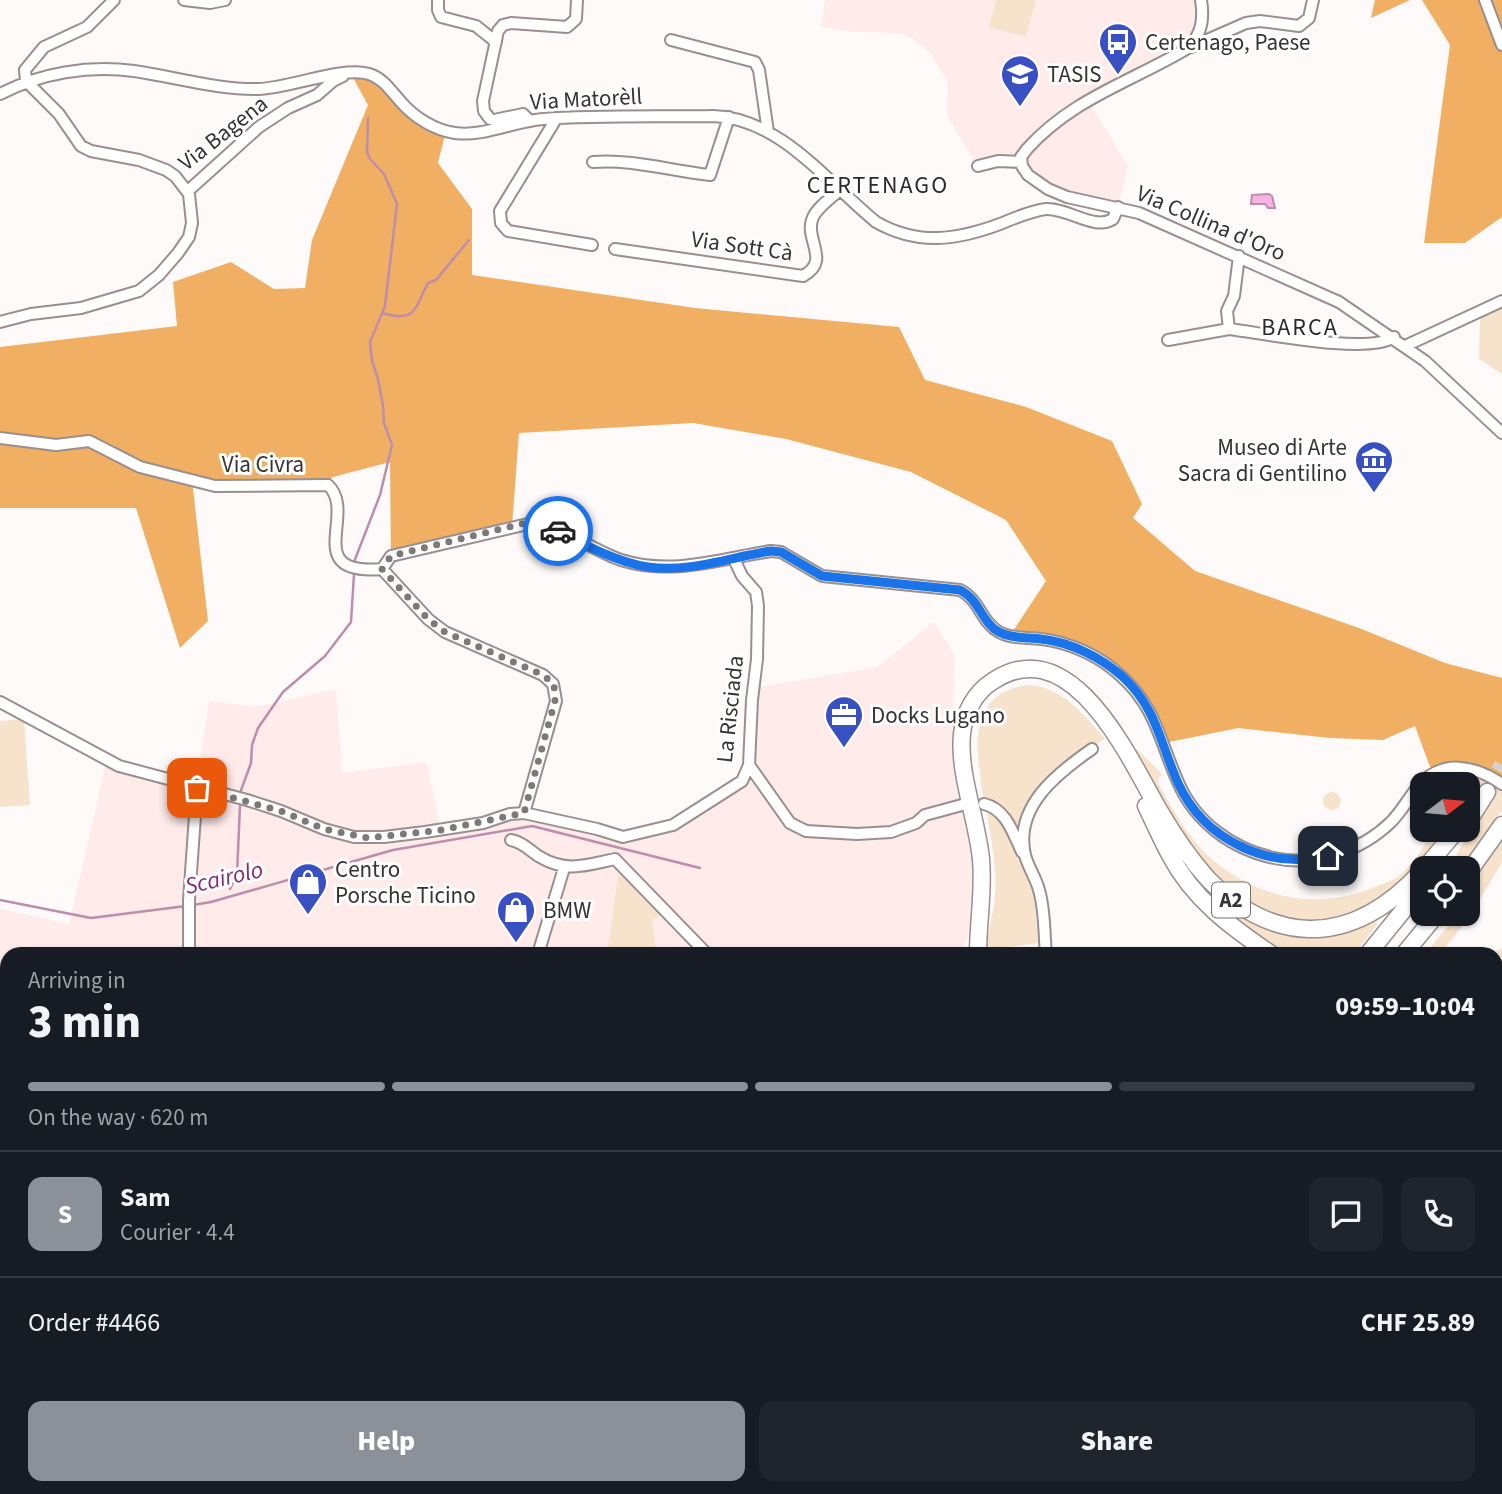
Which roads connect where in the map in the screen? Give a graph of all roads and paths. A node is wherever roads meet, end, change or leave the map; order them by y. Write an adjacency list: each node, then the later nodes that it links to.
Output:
1 (114, 0): 15 (street)
2 (184, 0): 3 (street)
3 (225, 0)
4 (438, 0): 10 (street)
5 (577, 0): 10 (street)
6 (1201, 0): 12 (street)
7 (1313, 0): 12 (street)
8 (1485, 0): 11 (street)
9 (671, 40): 21 (street)
10 (496, 42): 20 (street)
11 (1502, 45)
12 (1188, 48): 23 (street)
13 (351, 74): 14 (street, Via Matorèll); 17 (street, Via Bagena); 20 (street, Via Matorèll)
14 (316, 79): 15 (street, Via Matorèll); 17 (street)
15 (26, 81): 16 (street, Via Matorèll); 25 (street, Via Bagena)
16 (0, 94)
17 (319, 94): 25 (street, Via Bagena)
18 (729, 117): 19 (street, Via Matorèll); 21 (street, Via Matorèll); 22 (street)
19 (556, 119): 20 (street, Via Matorèll); 28 (street)
20 (530, 121)
21 (768, 132): 26 (street, Via Matorèll)
22 (593, 162)
23 (1021, 162): 24 (street); 27 (street, Via Collina d'Oro)
24 (978, 166)
25 (189, 190): 32 (street)
26 (839, 191): 27 (street, Via Matorèll); 29 (street, Via Sott Cà)
27 (1118, 207): 30 (street, Via Collina d'Oro)
28 (592, 245)
29 (615, 248)
30 (1240, 256): 33 (street); 34 (street, Via Collina d'Oro)
31 (1502, 301): 36 (street)
32 (0, 322)
33 (1229, 329): 34 (street); 35 (street)
34 (1394, 337): 36 (street, Via Collina d'Oro)
35 (1168, 340)
36 (1405, 346): 37 (street, Via Collina d'Oro)
37 (1502, 433)
38 (0, 438): 40 (street, Via Civra)
39 (734, 559): 40 (street); 44 (street, La Risciada); 45 (street)
40 (382, 569): 51 (street)
41 (0, 702): 46 (street)
42 (1092, 749): 58 (street)
43 (1127, 755): 61 (highway, A2); 62 (highway, A2); 72 (highway, A2)
44 (749, 765): 50 (street); 53 (street, La Risciada)
45 (1502, 784)
46 (197, 788): 51 (street); 66 (street)
47 (1480, 801): 48 (highway)
48 (1480, 803)
49 (984, 804): 58 (street)
50 (962, 805)
51 (524, 813): 53 (street)
52 (1502, 825): 57 (highway)
53 (623, 838): 59 (street)
54 (511, 841): 60 (street)
55 (1447, 842): 56 (highway, A2)
56 (1435, 856)
57 (1480, 856)
58 (1025, 858): 71 (street)
59 (615, 859): 60 (street); 68 (street)
60 (564, 868): 67 (street)
61 (1410, 882)
62 (981, 901): 69 (highway, A2); 70 (highway, A2)
63 (1410, 902): 73 (highway)
64 (1427, 926): 74 (highway)
65 (1430, 926): 75 (highway)
66 (189, 947)
67 (541, 947)
68 (700, 947)
69 (969, 947)
70 (978, 947)
71 (1045, 947)
72 (1262, 947)
73 (1374, 947)
74 (1410, 947)
75 (1417, 947)

